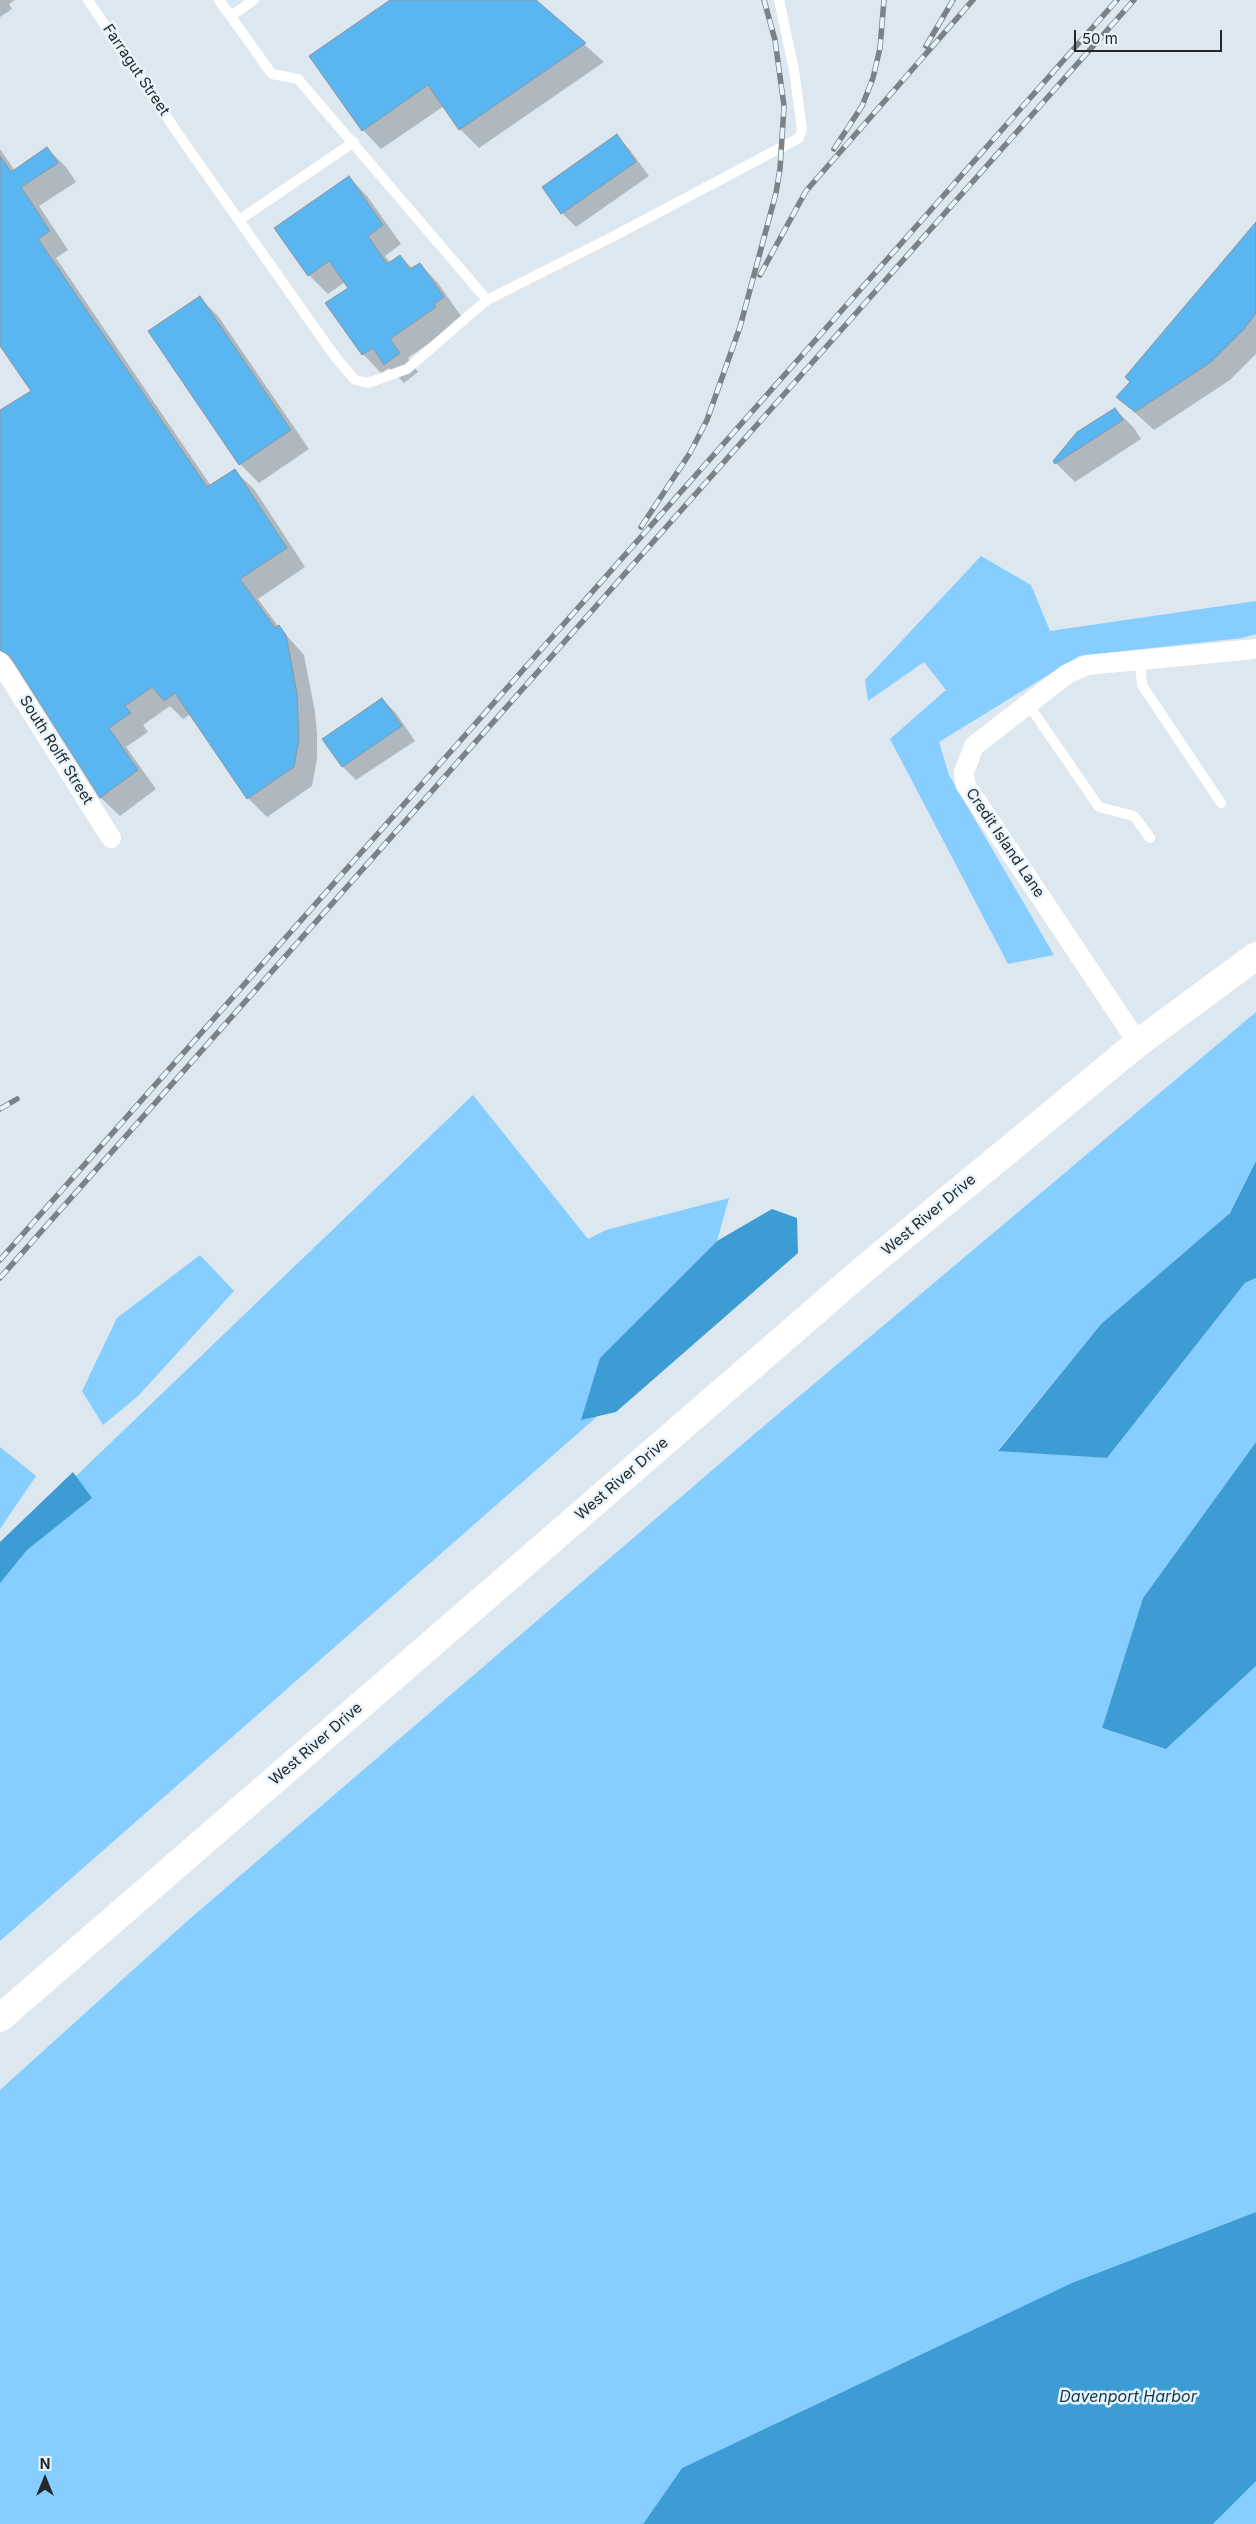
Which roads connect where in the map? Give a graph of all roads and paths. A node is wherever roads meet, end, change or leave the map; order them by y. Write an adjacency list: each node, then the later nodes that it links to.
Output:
1 (88, 0): 7 (lane, Farragut Street)
2 (219, 0): 5 (lane)
3 (254, 0): 5 (lane)
4 (778, 0): 8 (lane, Farragut Street)
5 (231, 16): 6 (lane)
6 (354, 142): 7 (lane); 8 (lane)
7 (239, 220): 8 (lane, Farragut Street)
8 (487, 300)
9 (1256, 649): 10 (street, Credit Island Lane)
10 (1140, 661): 12 (street, Credit Island Lane); 13 (lane)
11 (0, 662): 14 (street, South Rolff Street)
12 (1028, 704): 15 (lane); 17 (street, Credit Island Lane)
13 (1221, 803)
14 (111, 838)
15 (1150, 838)
16 (1256, 956): 17 (main road, West River Drive)
17 (1138, 1043): 18 (main road, West River Drive)
18 (0, 2018)

